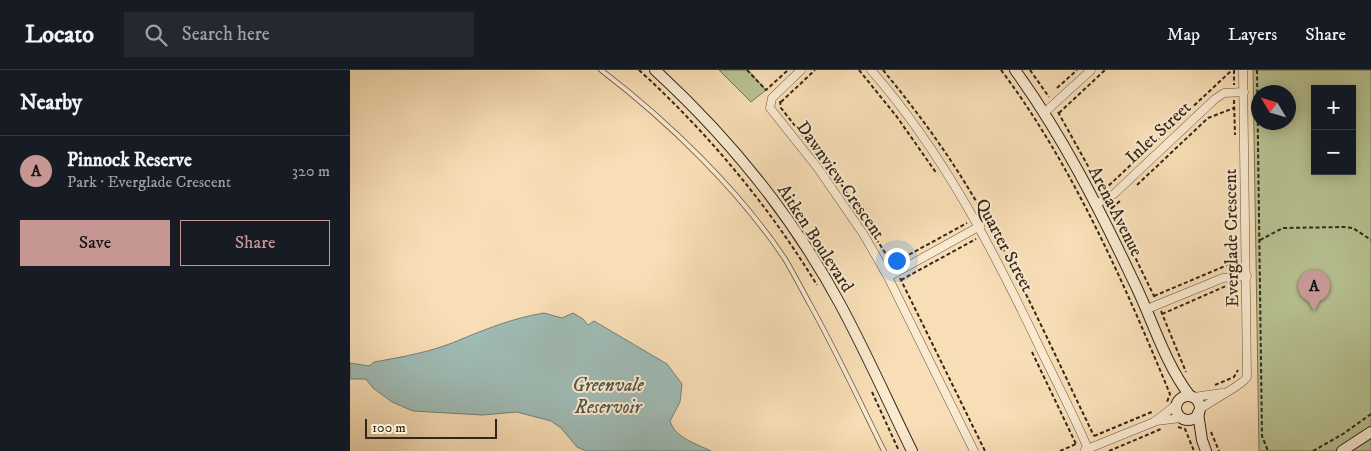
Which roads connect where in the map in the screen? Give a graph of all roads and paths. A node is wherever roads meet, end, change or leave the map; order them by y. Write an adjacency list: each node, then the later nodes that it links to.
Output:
1 (601, 70): 66 (lane)
2 (655, 70): 67 (street, Aitken Boulevard)
3 (747, 70): 4 (path)
4 (788, 70)
5 (801, 70): 44 (street, Dawnview Crescent)
6 (815, 70): 20 (path)
7 (858, 70): 25 (path)
8 (871, 70): 33 (street, Quarter Street)
9 (1001, 70): 56 (path)
10 (1016, 70): 22 (street, Arena Avenue)
11 (1077, 70): 19 (path)
12 (1091, 70): 22 (street)
13 (1105, 70): 23 (path)
14 (1233, 70): 17 (path); 27 (path)
15 (1243, 70): 18 (street, Everglade Crescent)
16 (1257, 70): 36 (path)
17 (1234, 92): 18 (street, Inlet Street); 21 (path); 29 (street, Inlet Street)
18 (1244, 92): 43 (street, Everglade Crescent)
19 (1048, 97)
20 (781, 102)
21 (1234, 108): 24 (path); 26 (path)
22 (1044, 113): 29 (street, Arena Avenue)
23 (1058, 113)
24 (1235, 138)
25 (940, 178)
26 (1132, 189)
27 (1102, 192)
28 (1125, 196): 30 (path)
29 (1096, 204): 48 (street, Arena Avenue)
30 (1111, 209)
31 (964, 218): 32 (path)
32 (966, 223): 34 (path); 41 (path)
33 (980, 226): 34 (street); 63 (street, Quarter Street)
34 (972, 231): 35 (path); 44 (street)
35 (976, 239): 38 (path); 45 (path)
36 (1260, 240): 37 (path); 73 (path)
37 (1371, 240)
38 (978, 244)
39 (1237, 255): 40 (path)
40 (1237, 262): 42 (path); 47 (path)
41 (892, 264)
42 (1237, 276): 43 (street); 48 (street)
43 (1247, 276): 54 (street, Everglade Crescent)
44 (888, 277): 68 (street, Dawnview Crescent)
45 (901, 280)
46 (1230, 285): 49 (path)
47 (1154, 296)
48 (1147, 309): 52 (street, Arena Avenue)
49 (1162, 314)
50 (1029, 347): 69 (path)
51 (1238, 362): 53 (path)
52 (1174, 375): 55 (street, Arena Avenue); 56 (street, Arena Avenue)
53 (1211, 387)
54 (1224, 392): 55 (street, Everglade Crescent); 58 (street, Everglade Crescent)
55 (1192, 397): 56 (street); 58 (street)
56 (1174, 406): 60 (street); 61 (street)
57 (1156, 410): 63 (path)
58 (1199, 412): 60 (street); 64 (street)
59 (1371, 414): 74 (path)
60 (1178, 420): 61 (street); 64 (street); 70 (path); 71 (path)
61 (1154, 422): 65 (street)
62 (1371, 432): 75 (street)
63 (1084, 440): 65 (street, Quarter Street)
64 (1202, 440): 72 (street)
65 (1086, 450)
66 (884, 451)
67 (912, 451)
68 (974, 451)
69 (1060, 451)
70 (1109, 451)
71 (1194, 451)
72 (1206, 451)
73 (1268, 451)
74 (1313, 451)
75 (1342, 451)

